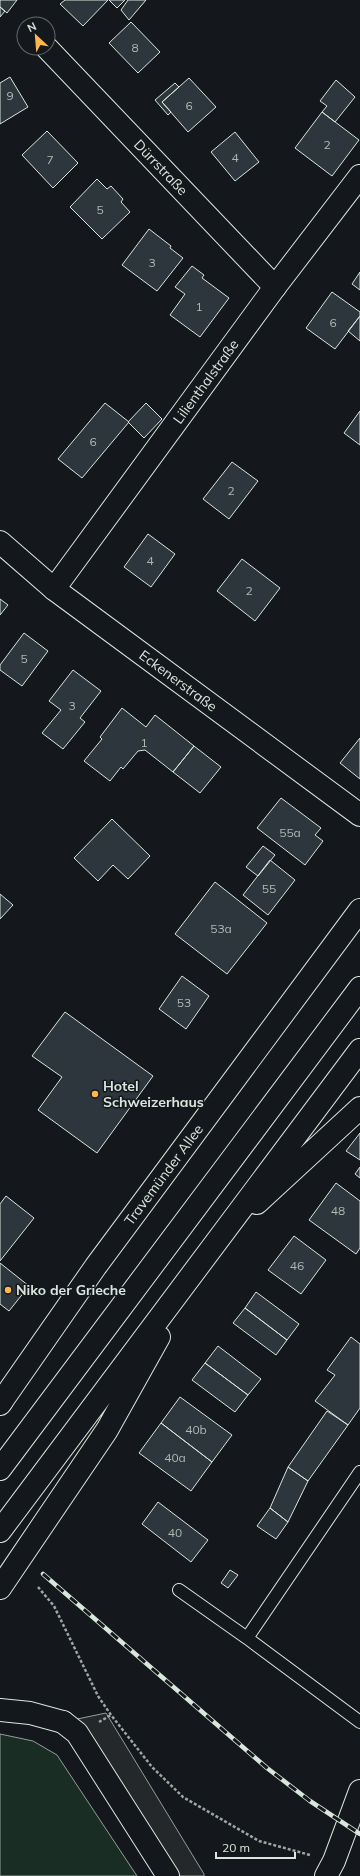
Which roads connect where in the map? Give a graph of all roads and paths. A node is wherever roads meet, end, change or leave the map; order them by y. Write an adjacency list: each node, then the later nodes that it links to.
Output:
1 (55, 56): 3 (main road, Dürrstraße)
2 (360, 176): 3 (main road, Lilienthalstraße)
3 (275, 287): 5 (main road, Lilienthalstraße)
4 (0, 542): 5 (main road, Eckenerstraße)
5 (54, 589): 6 (main road, Eckenerstraße)
6 (360, 815)
7 (360, 910): 12 (main road, Travemünder Allee)
8 (360, 988): 13 (main road)
9 (360, 1050): 11 (main road)
10 (360, 1108): 11 (main road)
11 (210, 1250): 15 (main road); 17 (main road)
12 (1, 1401)
13 (0, 1469)
14 (360, 1472): 19 (lane)
15 (0, 1531)
16 (38, 1587): 23 (path)
17 (0, 1588)
18 (179, 1590): 19 (lane)
19 (247, 1638): 21 (lane)
20 (0, 1710): 24 (main road)
21 (360, 1722)
22 (360, 1790): 23 (main road)
23 (330, 1868)
24 (168, 1876)

